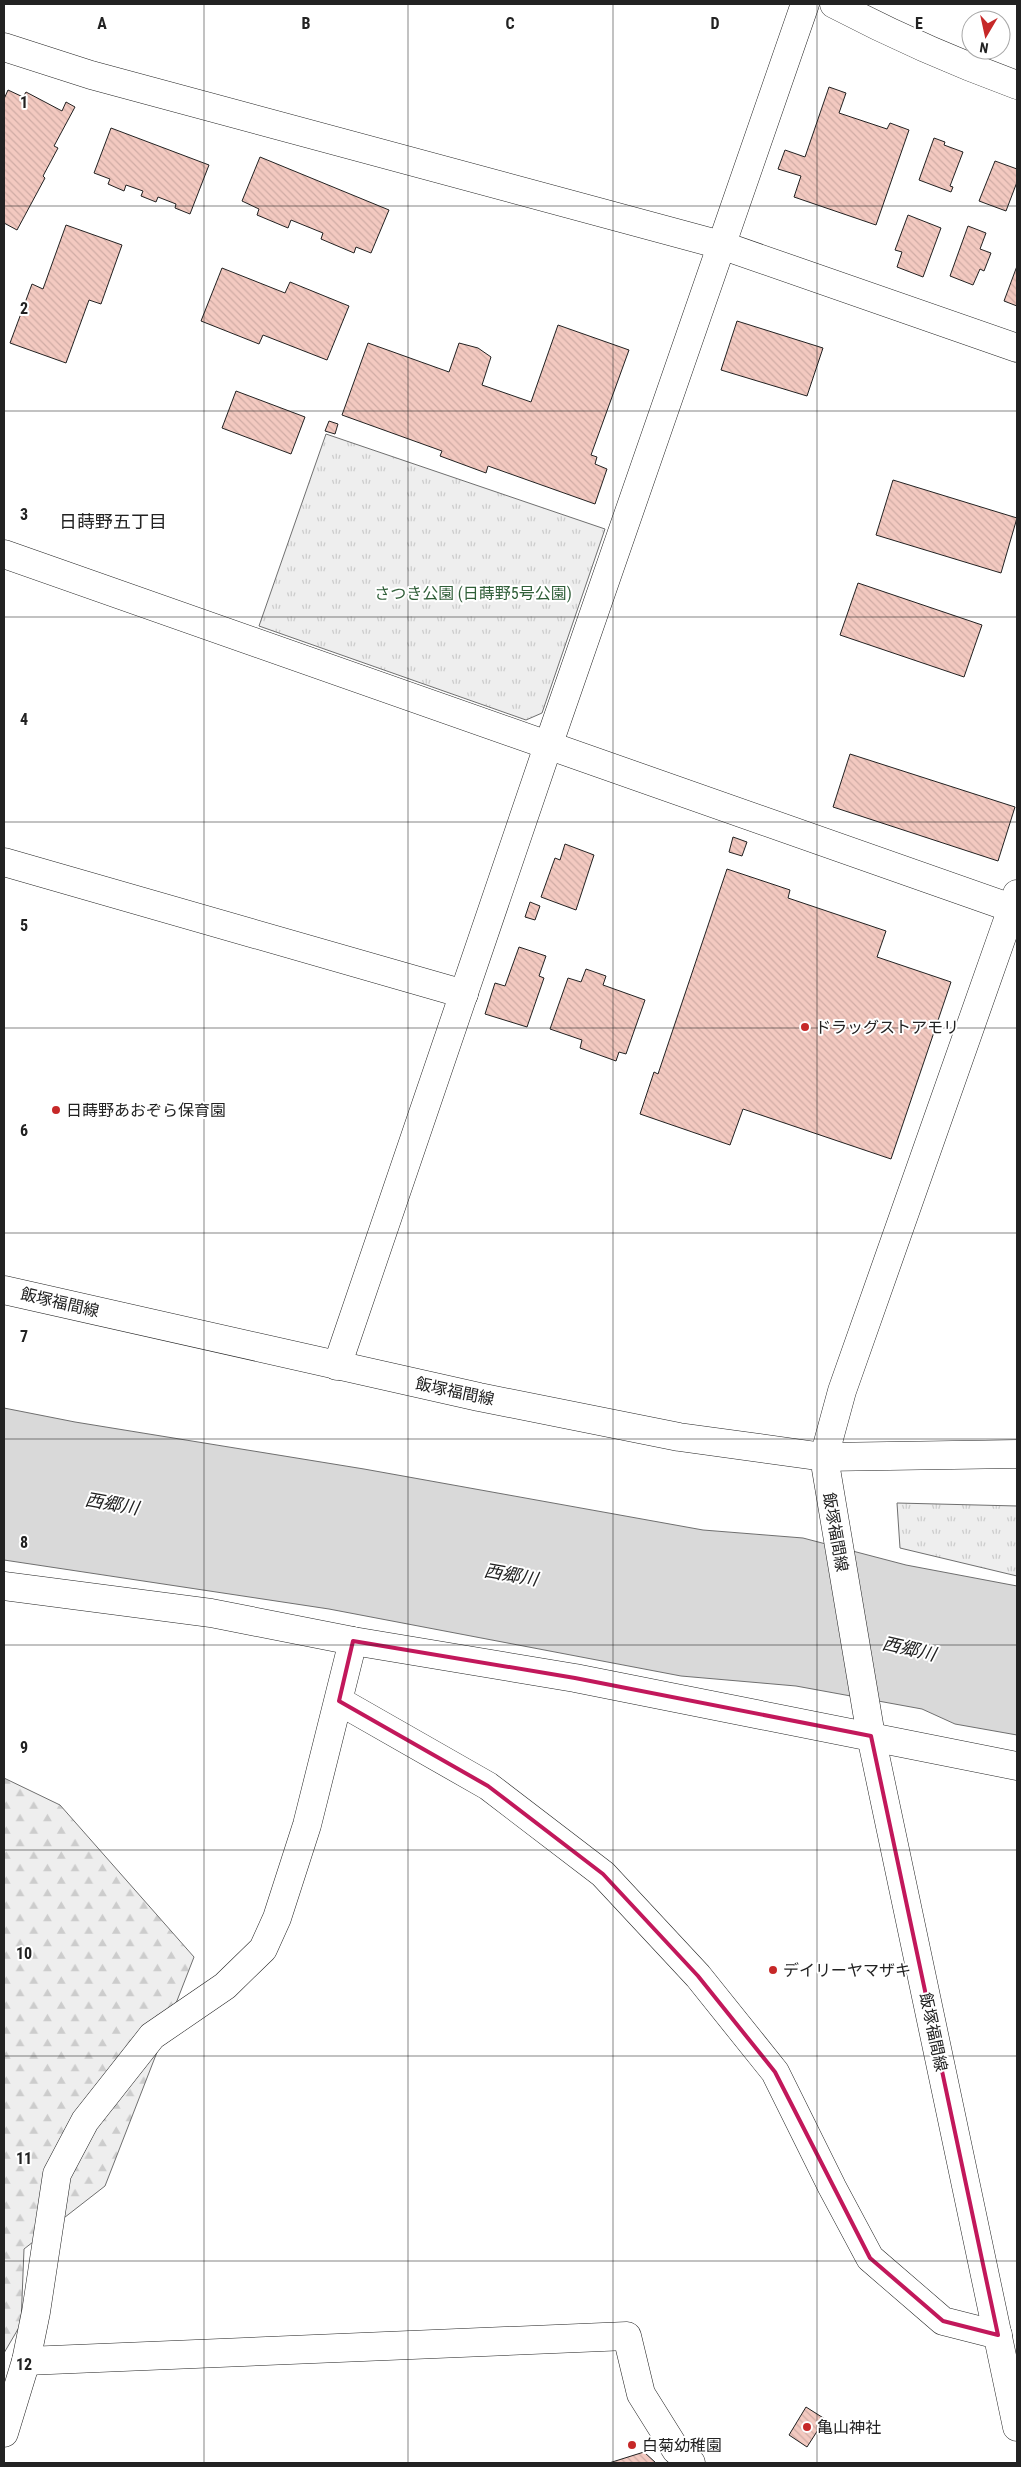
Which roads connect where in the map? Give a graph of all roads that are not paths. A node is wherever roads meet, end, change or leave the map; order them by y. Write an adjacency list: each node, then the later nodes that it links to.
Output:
1 (805, 4): 5 (street)
2 (834, 4): 4 (street)
3 (4, 47): 5 (street)
4 (1017, 85)
5 (721, 245): 6 (street); 8 (street)
6 (1017, 348)
7 (4, 554): 8 (street)
8 (548, 746): 10 (street); 11 (street)
9 (4, 862): 11 (street)
10 (1016, 904): 15 (street)
11 (464, 994): 13 (street)
12 (4, 1290): 13 (street, 飯塚福間線)
13 (337, 1366): 15 (street, 飯塚福間線)
14 (1017, 1454): 15 (street)
15 (824, 1457): 19 (street, 飯塚福間線)
16 (4, 1586): 17 (street)
17 (353, 1641): 18 (street); 19 (street)
18 (339, 1701): 21 (street); 22 (street)
19 (870, 1736): 20 (street); 21 (street, 飯塚福間線)
20 (1017, 1766)
21 (998, 2335): 23 (street, 飯塚福間線)
22 (26, 2360): 24 (street); 25 (street)
23 (1017, 2426)
24 (4, 2433)
25 (691, 2463)

